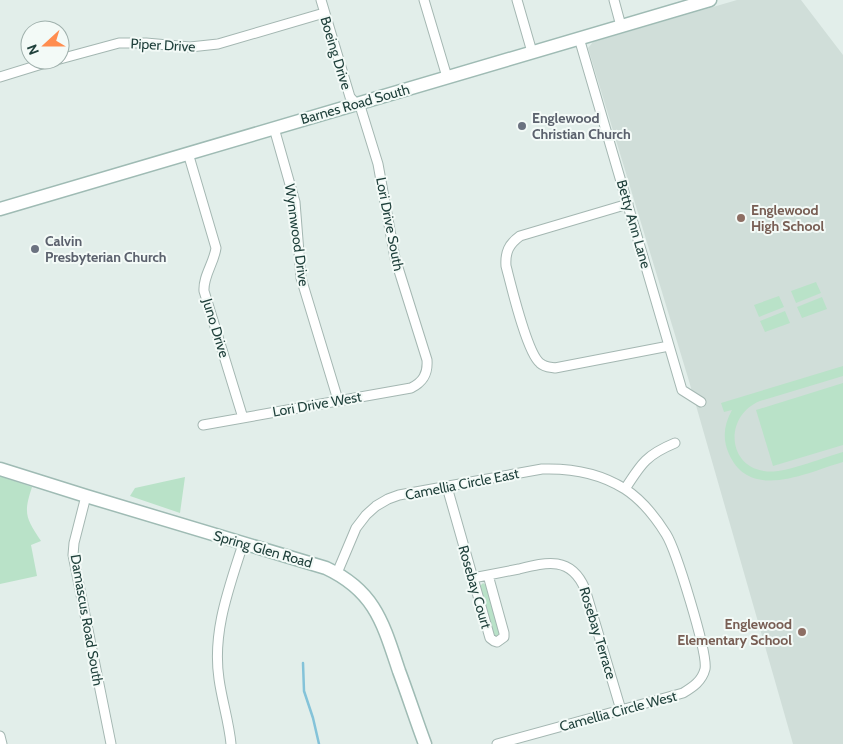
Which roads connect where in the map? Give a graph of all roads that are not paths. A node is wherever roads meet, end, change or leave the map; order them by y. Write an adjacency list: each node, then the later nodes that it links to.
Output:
1 (321, 0): 6 (street, Boeing Drive)
2 (424, 0): 13 (street)
3 (517, 0): 9 (street)
4 (614, 0): 7 (street)
5 (710, 0): 7 (street, Barnes Road South)
6 (324, 13): 10 (street, Piper Drive); 14 (street, Boeing Drive)
7 (621, 26): 8 (street, Barnes Road South)
8 (579, 38): 9 (street, Barnes Road South); 17 (street, Betty Ann Lane)
9 (532, 52): 13 (street, Barnes Road South)
10 (70, 55)
11 (23, 70): 12 (street)
12 (0, 77)
13 (447, 77): 14 (street, Barnes Road South)
14 (356, 104): 15 (street, Barnes Road South); 20 (street, Lori Drive South)
15 (274, 128): 16 (street, Barnes Road South); 21 (street, Wynnwood Drive)
16 (188, 153): 18 (street, Barnes Road South); 23 (street, Juno Drive)
17 (628, 204): 19 (street, Betty Ann Lane); 19 (street)
18 (0, 209)
19 (669, 346): 22 (street, Betty Ann Lane)
20 (426, 374): 21 (street, Lori Drive West)
21 (338, 400): 23 (street, Lori Drive West)
22 (701, 402)
23 (243, 418): 24 (street, Lori Drive West)
24 (203, 425)
25 (675, 443): 28 (street)
26 (0, 469): 29 (street, Spring Glen Road)
27 (447, 487): 28 (street, Camellia Circle East); 31 (street, Camellia Circle East); 33 (street, Rosebay Court)
28 (625, 489): 34 (street, Camellia Circle East)
29 (86, 496): 30 (street, Spring Glen Road); 39 (street, Damascus Road South)
30 (243, 544): 31 (street, Spring Glen Road); 37 (street)
31 (337, 573): 40 (street, Spring Glen Road)
32 (488, 575): 33 (street, Rosebay Terrace); 33 (street, Rosebay Court); 35 (street, Rosebay Terrace)
33 (473, 578)
34 (702, 675): 35 (street, Camellia Circle West)
35 (621, 710): 41 (street, Camellia Circle West)
36 (0, 736): 38 (street)
37 (232, 741)
38 (2, 744)
39 (110, 744)
40 (424, 744)
41 (497, 744)

